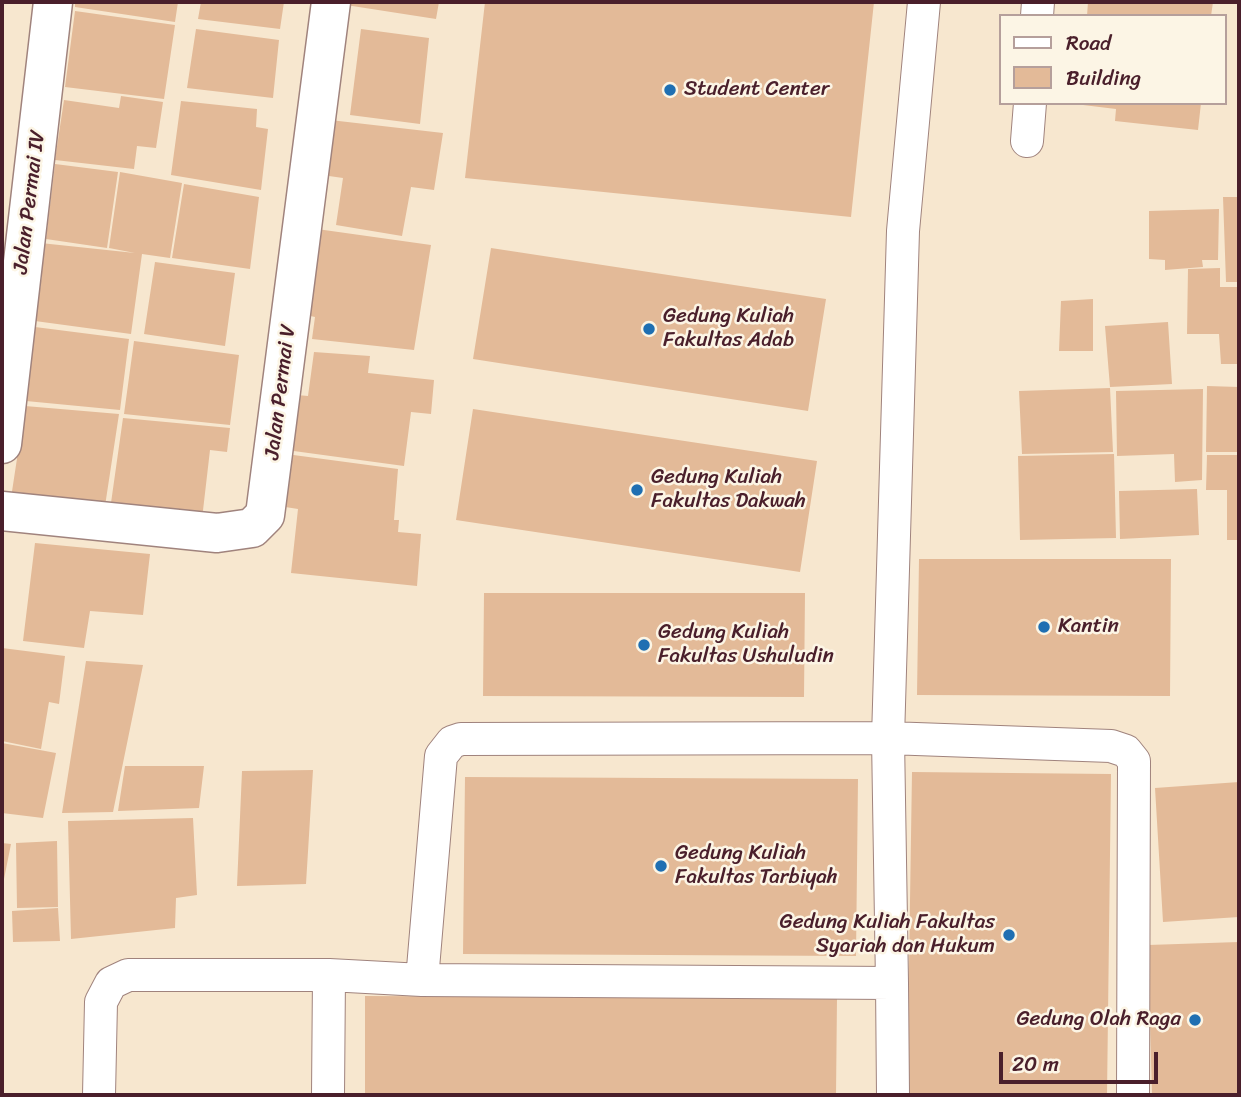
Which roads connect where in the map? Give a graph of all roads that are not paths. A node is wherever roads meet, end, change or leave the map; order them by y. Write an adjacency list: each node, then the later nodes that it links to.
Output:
1 (53, 2): 6 (street, Jalan Permai IV)
2 (331, 2): 7 (street, Jalan Permai V)
3 (923, 2): 8 (lane)
4 (1030, 105): 5 (lane)
5 (1027, 141)
6 (2, 444)
7 (2, 512)
8 (888, 738): 10 (lane); 11 (lane); 15 (lane)
9 (329, 975): 10 (lane); 12 (lane); 13 (lane)
10 (422, 980): 11 (lane)
11 (892, 983): 14 (lane)
12 (99, 1095)
13 (328, 1095)
14 (893, 1095)
15 (1133, 1095)

